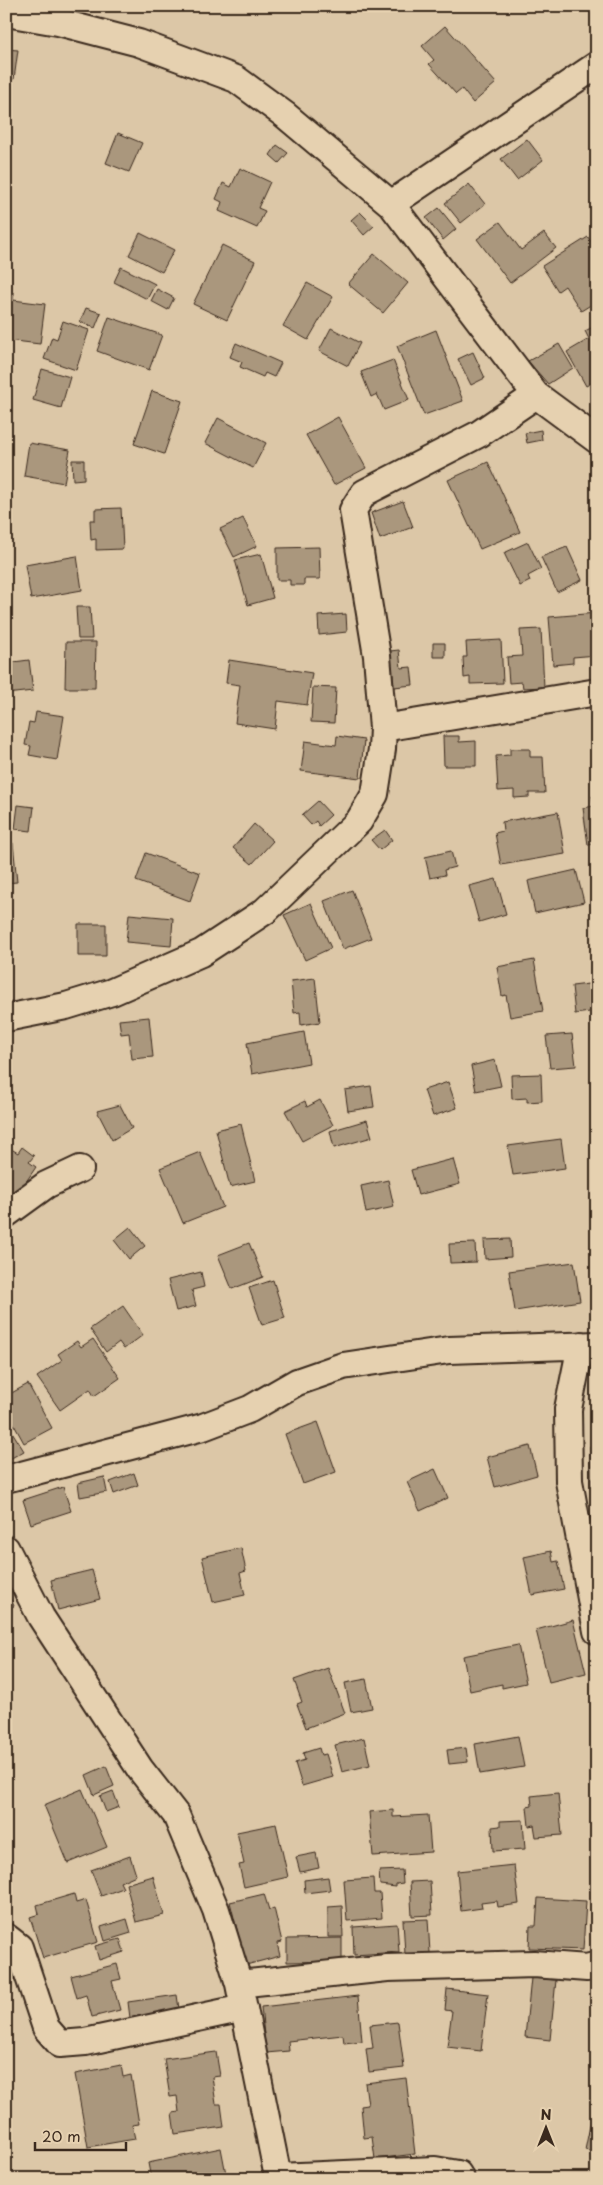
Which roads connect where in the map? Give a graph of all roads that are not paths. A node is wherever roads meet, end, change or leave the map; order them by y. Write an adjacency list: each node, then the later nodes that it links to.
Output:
1 (6, 13): 3 (street)
2 (597, 65): 3 (street)
3 (391, 204): 4 (street)
4 (536, 395): 5 (street); 7 (street)
5 (597, 440)
6 (597, 692): 7 (street)
7 (383, 728): 8 (street)
8 (6, 1018)
9 (80, 1169): 10 (street)
10 (6, 1214)
11 (589, 1345): 12 (street); 14 (street)
12 (6, 1479)
13 (6, 1550): 17 (street)
14 (597, 1631)
15 (6, 1937): 17 (street)
16 (597, 1965): 17 (street)
17 (241, 1996): 18 (street)
18 (277, 2178): 19 (street)
19 (461, 2179)

